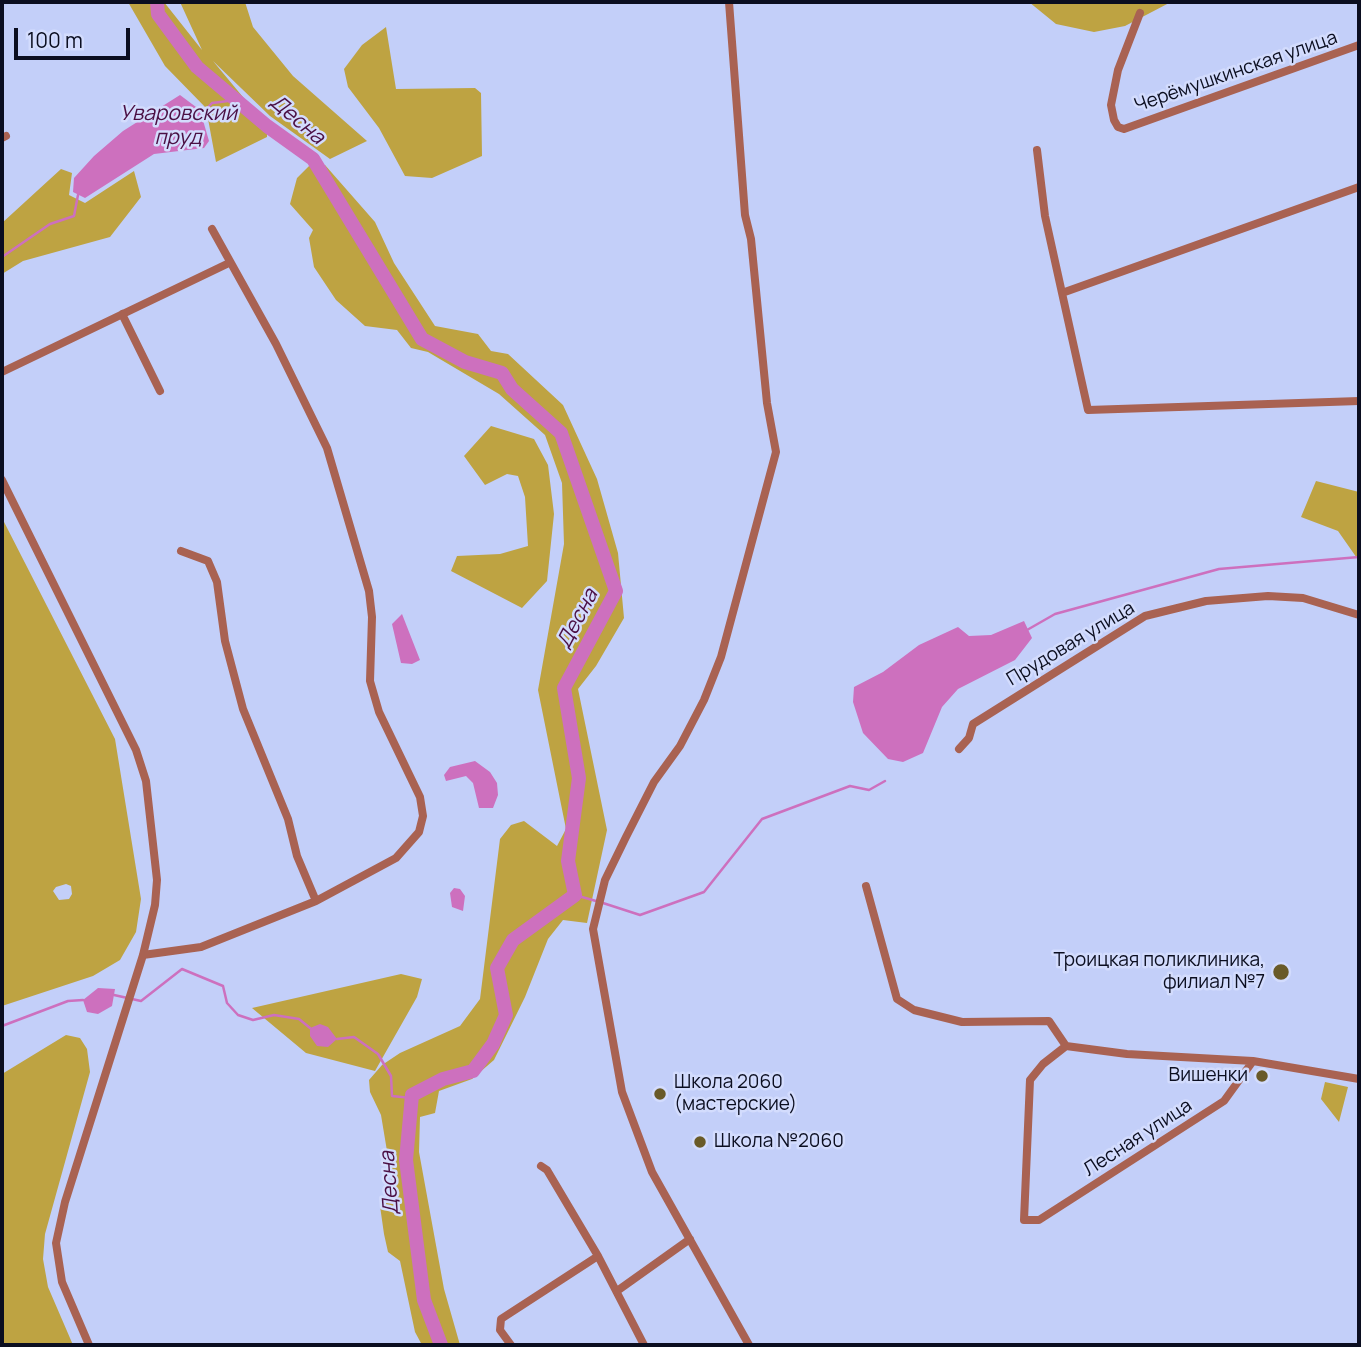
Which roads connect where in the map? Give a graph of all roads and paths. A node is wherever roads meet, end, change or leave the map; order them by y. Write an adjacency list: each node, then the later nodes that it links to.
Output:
1 (729, 2): 24 (street)
2 (1140, 13): 3 (street, Черёмушкинская улица)
3 (1359, 45)
4 (1037, 150): 8 (street)
5 (1359, 187): 8 (street)
6 (212, 229): 7 (street)
7 (229, 262): 9 (street); 18 (street)
8 (1062, 293): 12 (street)
9 (122, 314): 10 (street); 11 (street)
10 (2, 372)
11 (160, 391)
12 (1359, 401)
13 (2, 480): 19 (street)
14 (181, 551): 18 (street)
15 (1358, 614): 16 (street, Прудовая улица)
16 (960, 749)
17 (866, 886): 20 (street)
18 (316, 901): 19 (street)
19 (143, 955): 27 (street)
20 (1066, 1046): 21 (street); 21 (street, Лесная улица)
21 (1253, 1060): 22 (street)
22 (1359, 1079)
23 (541, 1166): 25 (street)
24 (690, 1239): 26 (street); 30 (street)
25 (598, 1256): 26 (street); 28 (street)
26 (618, 1292): 29 (street)
27 (89, 1345)
28 (511, 1345)
29 (644, 1345)
30 (748, 1345)

